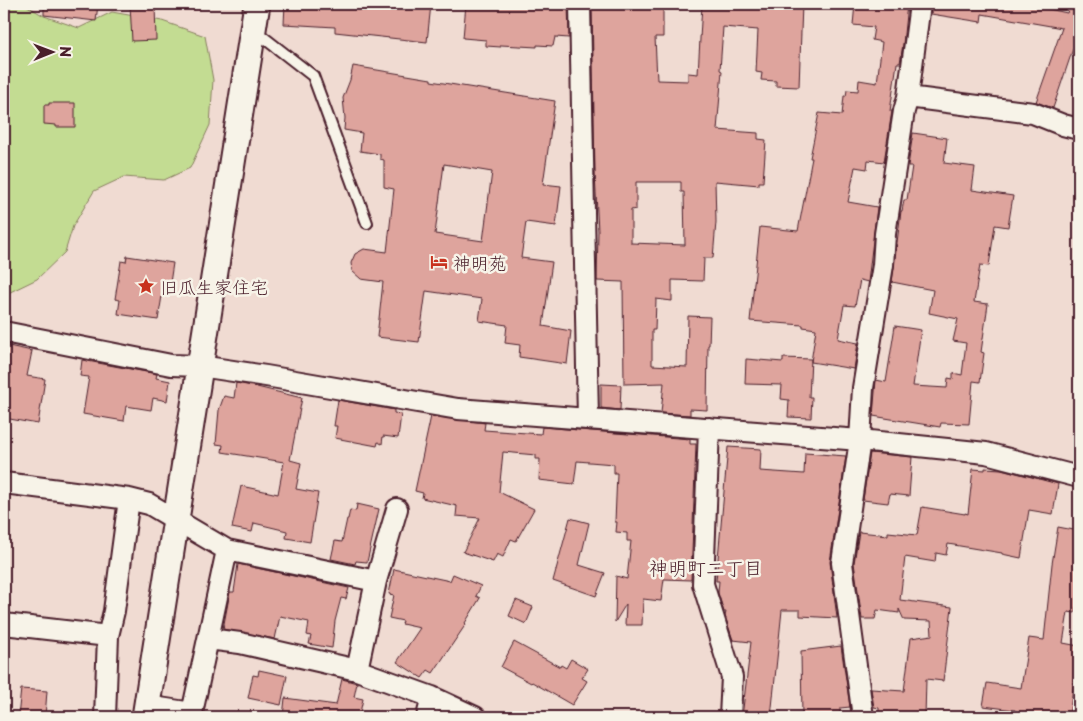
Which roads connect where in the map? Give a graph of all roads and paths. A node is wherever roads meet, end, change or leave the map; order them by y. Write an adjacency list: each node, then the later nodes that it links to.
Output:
1 (258, 4): 4 (street)
2 (580, 4): 10 (street)
3 (920, 4): 5 (street)
4 (253, 29): 7 (lane); 9 (street)
5 (908, 97): 6 (street); 12 (street)
6 (1079, 129)
7 (367, 223)
8 (4, 332): 9 (street)
9 (200, 366): 10 (street); 17 (street)
10 (588, 419): 11 (street)
11 (709, 428): 12 (street); 30 (street)
12 (860, 440): 13 (street); 31 (street)
13 (1079, 477)
14 (4, 483): 15 (street)
15 (129, 499): 17 (street); 21 (street)
16 (397, 509): 19 (street)
17 (176, 520): 18 (street); 25 (street)
18 (227, 550): 19 (street); 22 (street)
19 (376, 581): 23 (street)
20 (4, 624): 21 (street)
21 (108, 636): 27 (street)
22 (208, 639): 23 (street); 26 (street)
23 (357, 670): 24 (street)
24 (432, 697): 28 (street); 29 (street)
25 (146, 711): 26 (street)
26 (191, 715)
27 (105, 717)
28 (428, 717)
29 (475, 717)
30 (730, 717)
31 (863, 717)

